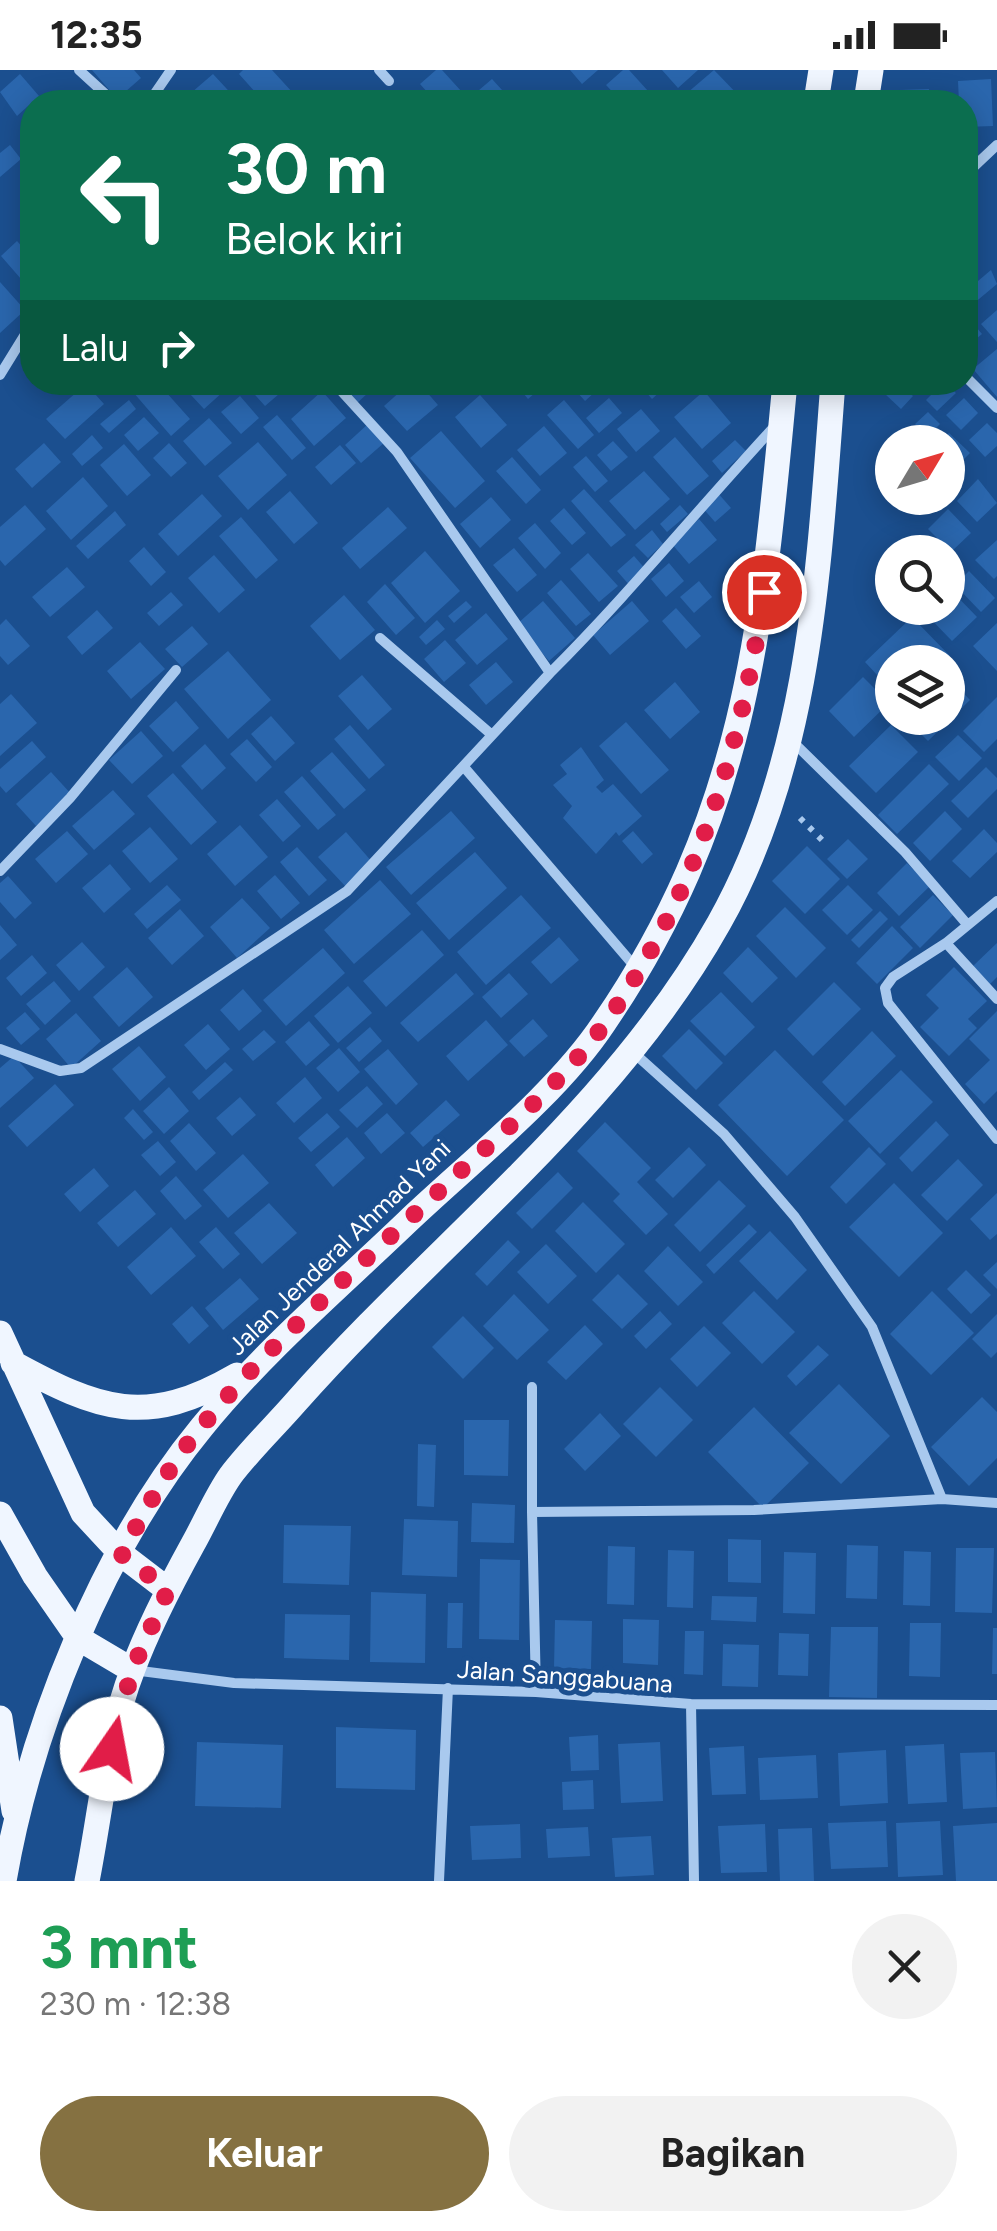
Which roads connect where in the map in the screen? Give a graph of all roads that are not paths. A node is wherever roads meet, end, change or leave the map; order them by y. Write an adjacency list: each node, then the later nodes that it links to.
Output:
1 (78, 70): 4 (street)
2 (379, 70): 3 (street)
3 (389, 80)
4 (100, 90)
5 (997, 145): 6 (street)
6 (978, 163)
7 (20, 342): 8 (street)
8 (0, 375)
9 (978, 389): 13 (street)
10 (345, 395): 17 (street)
11 (783, 395): 14 (main road, Jalan Jenderal Ahmad Yani)
12 (833, 395): 19 (main road)
13 (997, 408)
14 (781, 420): 17 (street); 25 (main road, Jalan Jenderal Ahmad Yani)
15 (380, 638): 18 (street)
16 (176, 670): 21 (street)
17 (550, 672): 18 (street)
18 (492, 734): 20 (street)
19 (790, 738): 23 (street); 28 (main road)
20 (464, 767): 25 (street); 27 (street)
21 (0, 871)
22 (997, 901): 23 (street)
23 (966, 922): 24 (street)
24 (946, 943): 26 (street); 29 (street)
25 (638, 971): 31 (main road, Jalan Jenderal Ahmad Yani)
26 (997, 999)
27 (0, 1049)
28 (633, 1052): 34 (street); 39 (main road)
29 (997, 1139)
30 (0, 1332): 32 (main road)
31 (258, 1362): 32 (main road); 38 (main road, Jalan Jenderal Ahmad Yani)
32 (14, 1363): 38 (main road)
33 (532, 1387): 36 (street)
34 (942, 1499): 35 (street); 36 (street)
35 (997, 1503)
36 (532, 1512): 43 (street)
37 (0, 1514): 40 (main road)
38 (121, 1554): 39 (main road); 40 (main road, Jalan Jenderal Ahmad Yani)
39 (168, 1590): 41 (main road)
40 (78, 1638): 41 (main road); 47 (main road, Jalan Jenderal Ahmad Yani)
41 (132, 1670): 42 (street, Jalan Sanggabuana); 49 (main road)
42 (448, 1688): 43 (street, Jalan Sanggabuana); 50 (street)
43 (536, 1692): 44 (street, Jalan Sanggabuana)
44 (691, 1704): 45 (street, Jalan Sanggabuana); 51 (street)
45 (997, 1705)
46 (0, 1718): 47 (main road)
47 (15, 1816): 48 (main road, Jalan Jenderal Ahmad Yani)
48 (4, 1881)
49 (87, 1881)
50 (439, 1881)
51 (694, 1881)

